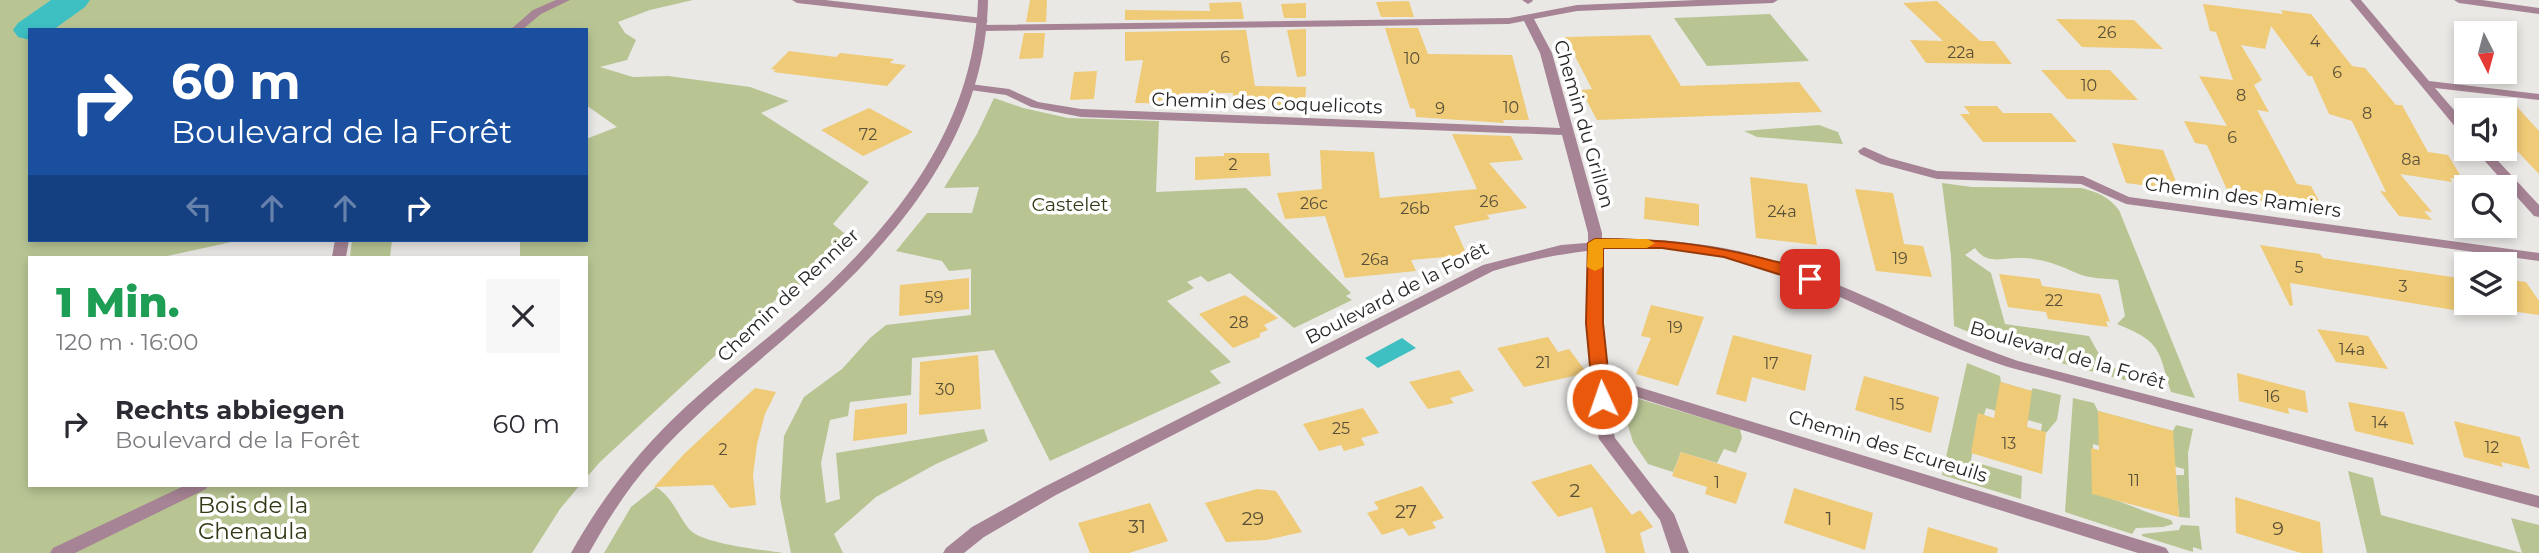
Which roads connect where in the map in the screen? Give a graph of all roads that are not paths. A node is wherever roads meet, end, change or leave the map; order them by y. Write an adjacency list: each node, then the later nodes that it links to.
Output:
1 (565, 0): 10 (street)
2 (797, 0): 9 (street)
3 (983, 0): 9 (street, Chemin de Rennier)
4 (1773, 0): 8 (street)
5 (2355, 0): 11 (street)
6 (2459, 0): 7 (street)
7 (2539, 11)
8 (1527, 18): 9 (street); 15 (street, Chemin du Grillon)
9 (983, 24): 12 (street, Chemin de Rennier)
10 (517, 28)
11 (2427, 84): 13 (street); 14 (street)
12 (970, 87): 15 (street, Chemin des Coquelicots); 25 (street, Chemin de Rennier)
13 (2539, 97)
14 (2454, 117)
15 (1567, 132): 19 (street, Chemin du Grillon)
16 (1864, 150): 20 (street, Chemin des Ramiers)
17 (2491, 161): 18 (street)
18 (2537, 209)
19 (1595, 243): 21 (street, Chemin du Grillon); 23 (street, Boulevard de la Forêt); 26 (street, Boulevard de la Forêt)
20 (2539, 257)
21 (1602, 381): 27 (street, Chemin du Grillon); 28 (street, Chemin des Ecureuils)
22 (196, 487): 24 (street)
23 (2539, 502)
24 (59, 553)
25 (580, 553)
26 (952, 553)
27 (1679, 553)
28 (2160, 553)

